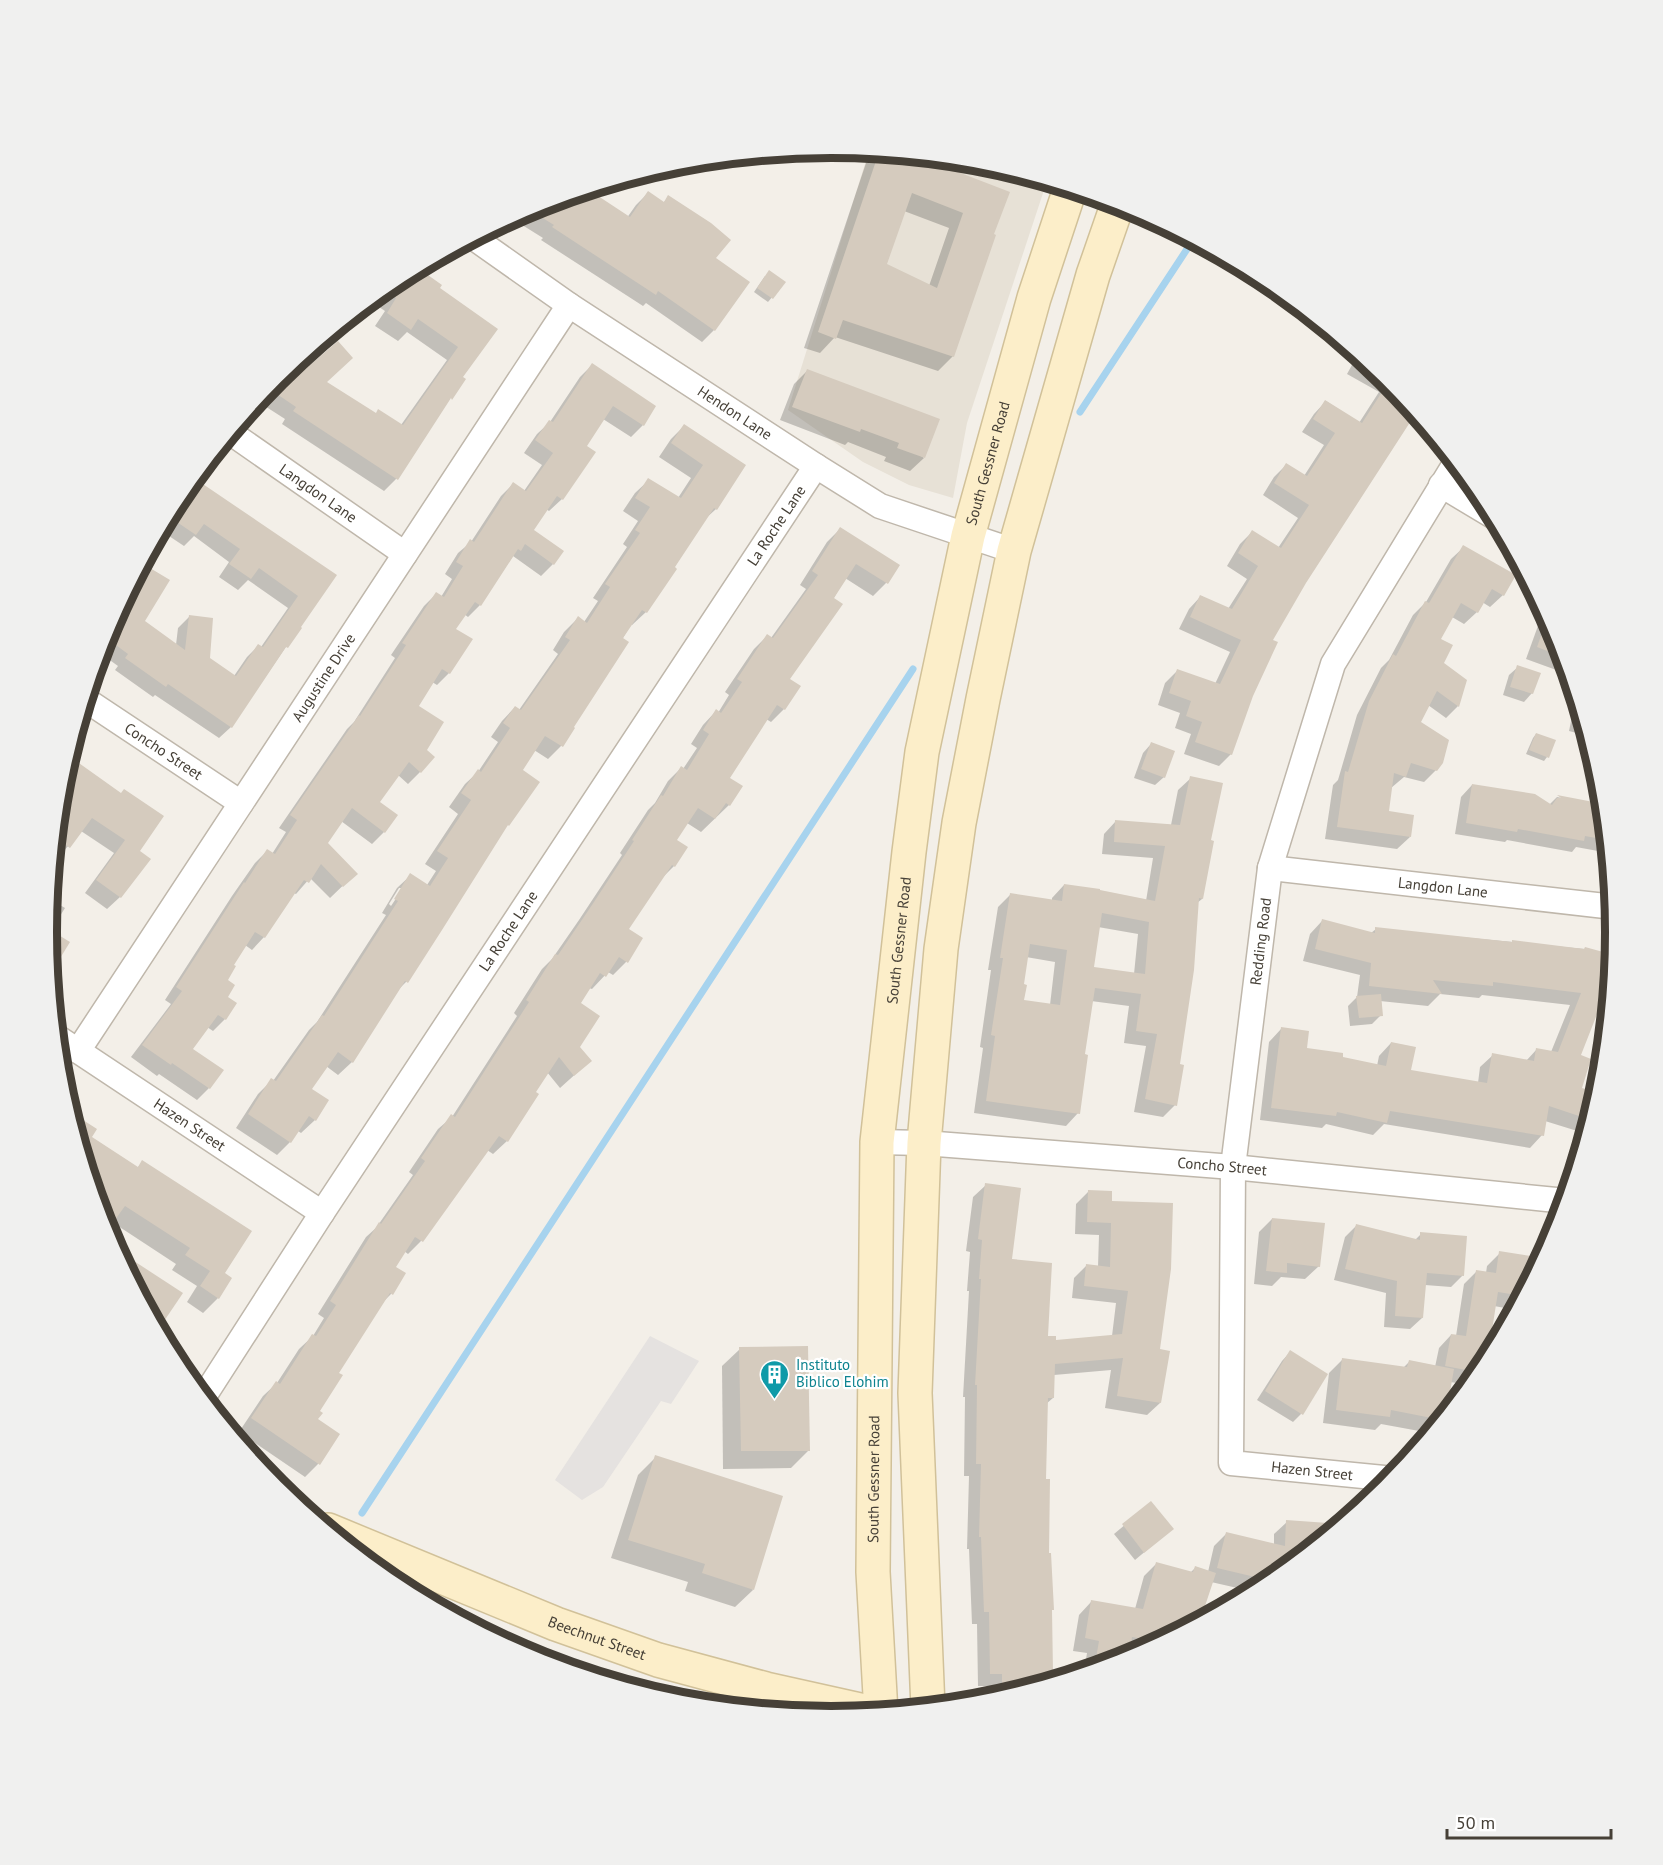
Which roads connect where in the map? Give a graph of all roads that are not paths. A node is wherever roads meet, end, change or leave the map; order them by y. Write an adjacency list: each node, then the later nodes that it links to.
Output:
1 (1068, 195): 10 (main road, South Gessner Road)
2 (1115, 212): 11 (main road)
3 (480, 243): 4 (street, Hendon Lane)
4 (569, 305): 6 (street, Hendon Lane); 12 (street, Augustine Drive)
5 (237, 437): 12 (street, Langdon Lane)
6 (816, 466): 10 (street, Hendon Lane); 23 (street, La Roche Lane)
7 (1452, 469): 8 (street, Redding Road)
8 (1441, 485): 9 (street); 15 (street, Redding Road)
9 (1478, 507)
10 (968, 536): 11 (street, Hendon Lane); 19 (main road, South Gessner Road)
11 (1014, 551): 20 (main road)
12 (405, 554): 14 (street, Augustine Drive)
13 (92, 704): 14 (street, Concho Street)
14 (241, 803): 18 (street, Augustine Drive)
15 (1270, 868): 16 (street, Langdon Lane); 21 (street, Redding Road)
16 (1605, 906)
17 (65, 1043): 18 (street, Hazen Street)
18 (78, 1051): 23 (street, Hazen Street)
19 (877, 1142): 20 (street, Concho Street); 29 (main road, South Gessner Road)
20 (924, 1143): 21 (street, Concho Street); 28 (main road)
21 (1233, 1167): 22 (street, Concho Street); 25 (street, Redding Road)
22 (1558, 1200)
23 (322, 1213): 24 (street, La Roche Lane)
24 (208, 1391)
25 (1231, 1462): 26 (street, Hazen Street)
26 (1381, 1478)
27 (351, 1539): 30 (main road, Beechnut Street)
28 (928, 1701)
29 (881, 1705)
30 (845, 1706)

